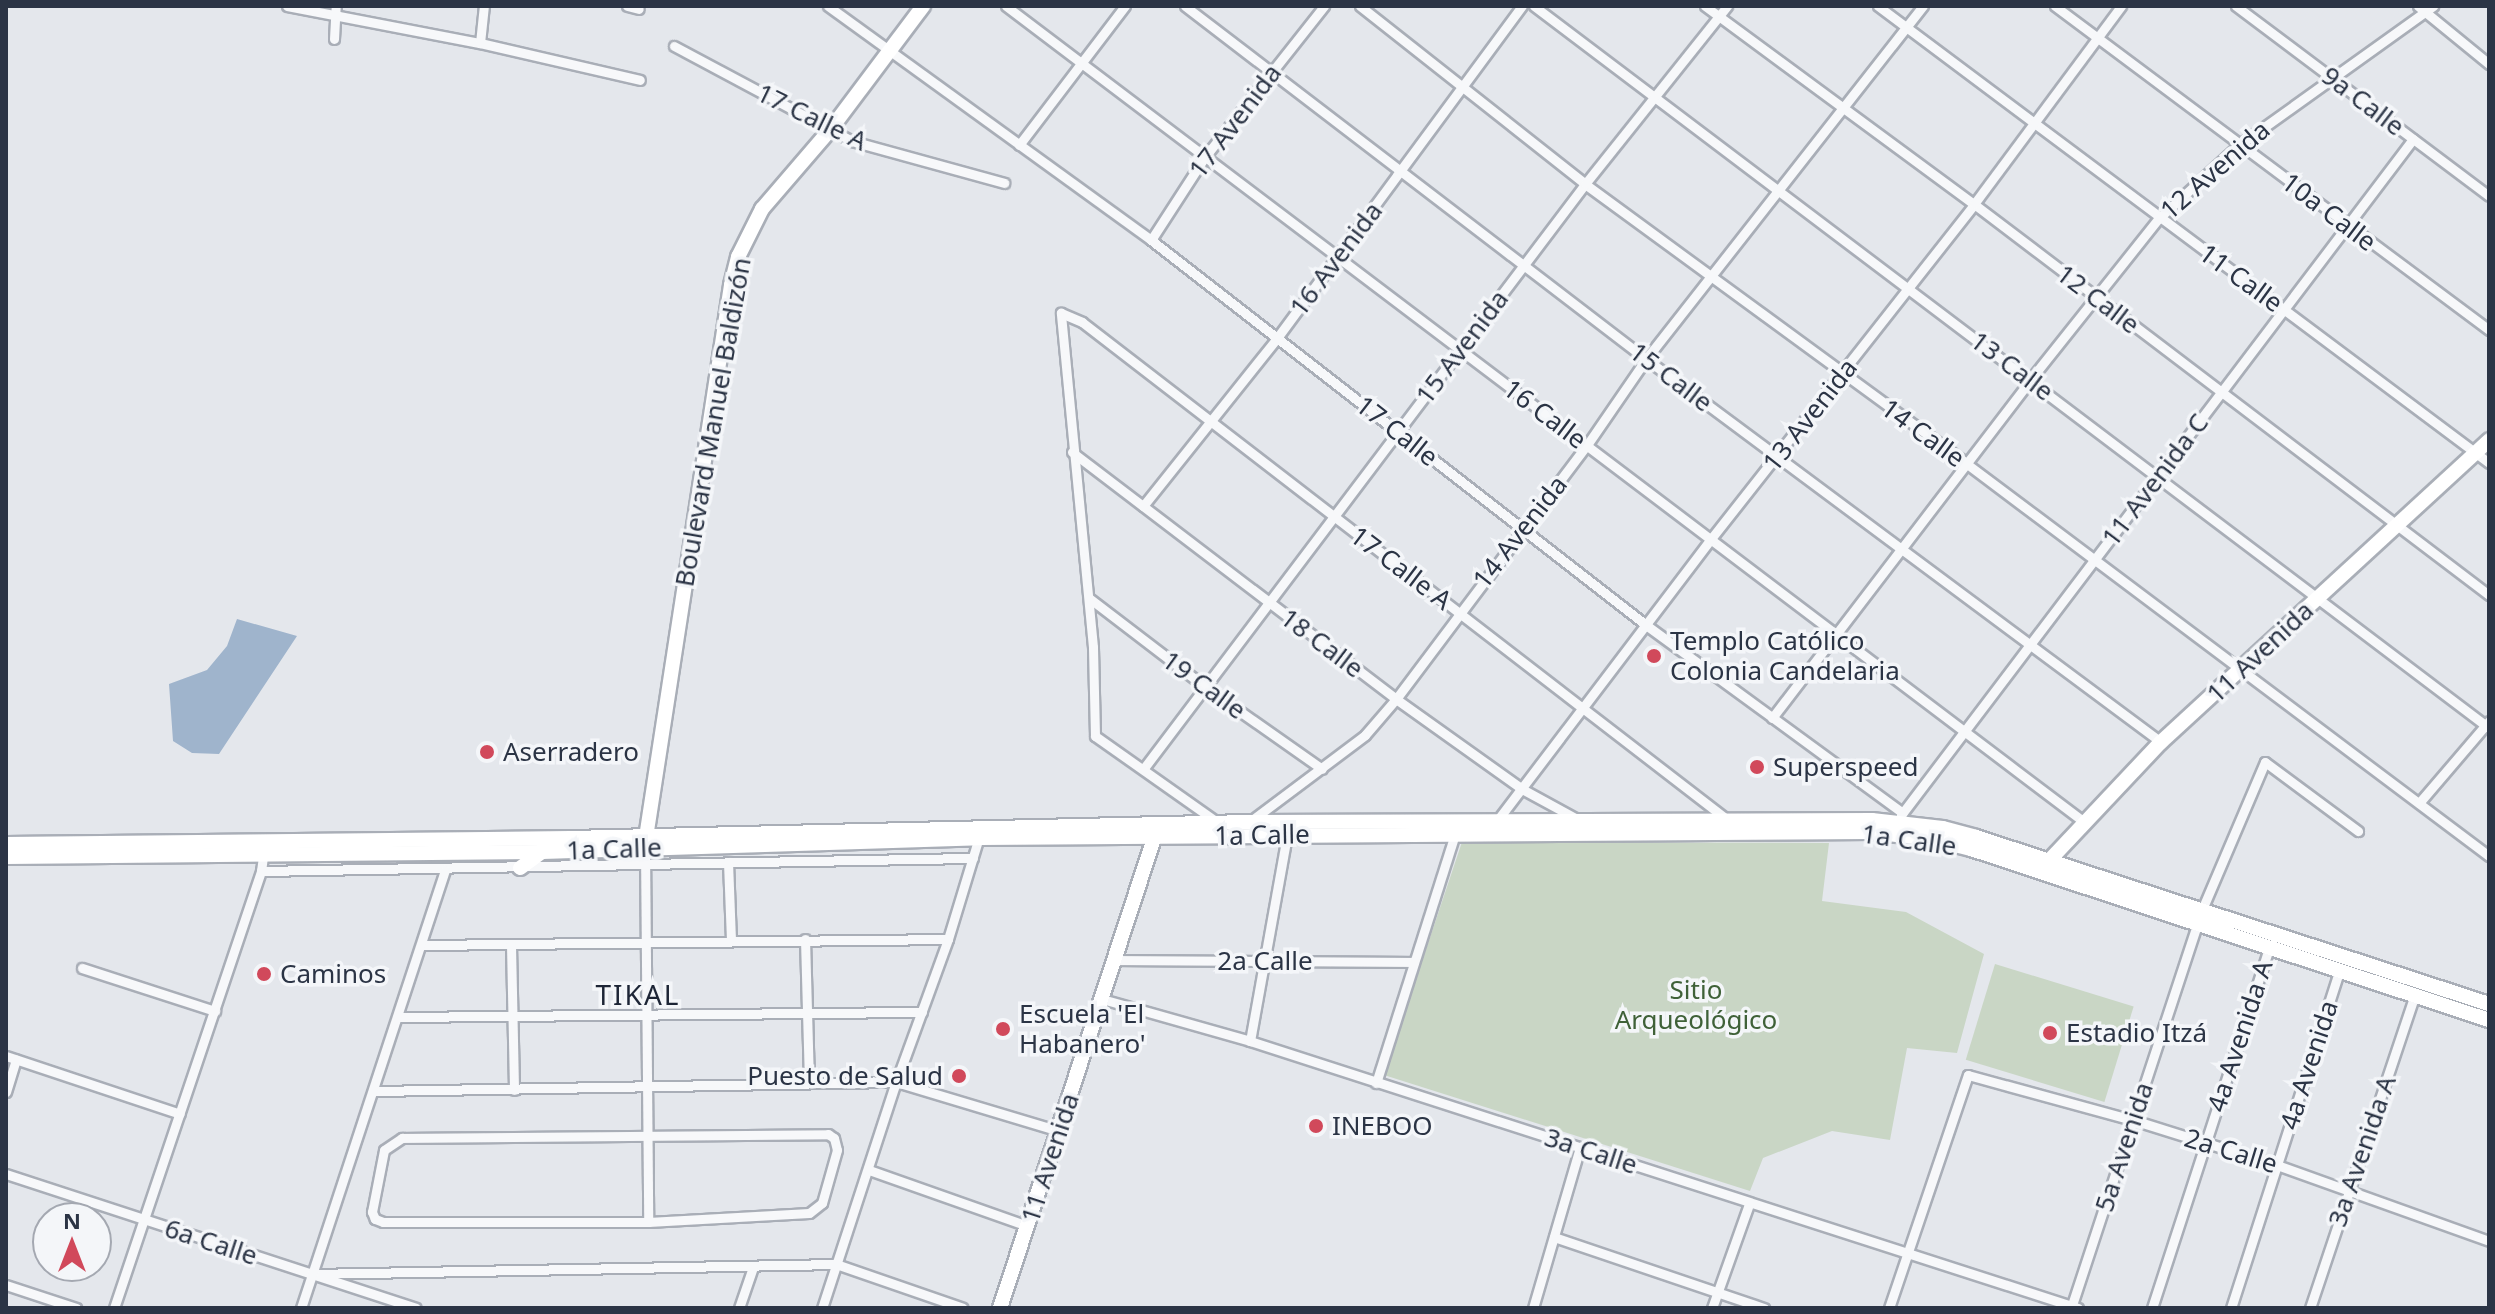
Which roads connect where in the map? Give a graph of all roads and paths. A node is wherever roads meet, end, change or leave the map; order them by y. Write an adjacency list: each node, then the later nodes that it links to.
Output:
1 (287, 6): 22 (street)
2 (484, 6): 27 (street)
3 (627, 6): 21 (street)
4 (828, 6): 29 (street)
5 (923, 6): 29 (main road, Boulevard Manuel Baldizón)
6 (1006, 6): 30 (street, 16 Calle)
7 (1125, 6): 30 (street)
8 (1185, 6): 32 (street, 15 Calle)
9 (1324, 6): 32 (street, 17 Avenida)
10 (1360, 6): 35 (street, 14 Calle)
11 (1522, 6): 35 (street, 16 Avenida)
12 (1534, 6): 36 (street, 13 Calle)
13 (1705, 6): 23 (street, 12 Calle)
14 (1727, 6): 23 (street, 15 Avenida)
15 (1878, 6): 24 (street, 11 Calle)
16 (1923, 6): 24 (street, 14 Avenida)
17 (2055, 6): 25 (street, 10a Calle)
18 (2121, 6): 25 (street, 13 Avenida)
19 (2236, 6): 33 (street, 9a Calle)
20 (2426, 8): 31 (street); 33 (street, 12 Avenida)
21 (639, 9)
22 (336, 10): 26 (street); 27 (street)
23 (1719, 17): 36 (street, 15 Avenida); 37 (street, 12 Calle)
24 (1906, 28): 37 (street, 14 Avenida); 38 (street, 11 Calle)
25 (2097, 38): 38 (street, 13 Avenida); 42 (street, 10a Calle)
26 (334, 39)
27 (480, 43): 34 (street)
28 (674, 46): 39 (street, 17 Calle A)
29 (890, 51): 39 (main road, Boulevard Manuel Baldizón); 41 (street, 17 Calle)
30 (1082, 63): 41 (street); 43 (street, 16 Calle)
31 (2489, 64)
32 (1271, 73): 43 (street, 17 Avenida); 44 (street, 15 Calle)
33 (2331, 77): 40 (street, 9a Calle); 42 (street, 12 Avenida)
34 (640, 80)
35 (1461, 85): 44 (street, 16 Avenida); 46 (street, 14 Calle)
36 (1654, 97): 46 (street, 15 Avenida); 47 (street, 13 Calle)
37 (1841, 106): 47 (street, 14 Avenida); 49 (street, 12 Calle)
38 (2033, 121): 49 (street, 13 Avenida); 50 (street, 11 Calle)
39 (830, 130): 45 (street, 17 Calle A); 120 (main road, Boulevard Manuel Baldizón)
40 (2413, 139): 48 (street, 9a Calle); 51 (street, 11 Avenida C)
41 (1019, 145): 52 (street, 17 Calle)
42 (2239, 145): 50 (street, 12 Avenida); 51 (street, 10a Calle)
43 (1204, 158): 52 (street, 17 Avenida); 53 (street, 16 Calle)
44 (1401, 172): 53 (street, 16 Avenida); 54 (street, 15 Calle)
45 (1004, 183)
46 (1585, 184): 54 (street, 15 Avenida); 55 (street, 14 Calle)
47 (1778, 189): 55 (street, 14 Avenida); 56 (street, 13 Calle)
48 (2489, 196)
49 (1974, 204): 56 (street, 13 Avenida); 57 (street, 12 Calle)
50 (2158, 219): 57 (street, 12 Avenida); 58 (street, 11 Calle)
51 (2347, 225): 58 (street, 11 Avenida C); 59 (street, 10a Calle)
52 (1151, 240): 60 (street, 17 Calle)
53 (1337, 258): 60 (street, 16 Avenida); 61 (street, 16 Calle)
54 (1524, 266): 61 (street, 15 Avenida); 62 (street, 15 Calle)
55 (1712, 276): 62 (street, 14 Avenida); 63 (street, 14 Calle)
56 (1909, 289): 63 (street, 13 Avenida); 64 (street, 13 Calle)
57 (2096, 298): 64 (street, 12 Avenida); 65 (street, 12 Calle)
58 (2284, 310): 65 (street, 11 Avenida C); 71 (street, 11 Calle)
59 (2489, 330)
60 (1277, 338): 66 (street, 16 Avenida); 67 (street, 17 Calle)
61 (1459, 350): 67 (street, 15 Avenida); 69 (street, 16 Calle)
62 (1646, 359): 69 (street, 14 Avenida); 72 (street, 15 Calle)
63 (1842, 374): 72 (street, 13 Avenida); 74 (street, 14 Calle)
64 (2030, 380): 74 (street, 12 Avenida); 75 (street, 13 Calle)
65 (2221, 392): 75 (street, 11 Avenida C); 78 (street, 12 Calle)
66 (1208, 422): 70 (street, 17 Calle A); 76 (street, 16 Avenida); 77 (street, 17 Calle A)
67 (1399, 431): 77 (street, 15 Avenida); 79 (street, 17 Calle)
68 (2489, 440): 71 (main road, 11 Avenida)
69 (1587, 445): 79 (street, 14 Avenida); 80 (street, 16 Calle)
70 (1072, 452): 76 (street, 18 Calle); 85 (street)
71 (2475, 453): 73 (street, 11 Calle); 78 (main road, 11 Avenida)
72 (1779, 456): 80 (street, 13 Avenida); 81 (street, 15 Calle)
73 (2489, 463)
74 (1967, 464): 81 (street, 12 Avenida); 82 (street, 14 Calle)
75 (2157, 476): 82 (street, 11 Avenida C); 84 (street, 13 Calle)
76 (1143, 506): 86 (street, 18 Calle)
77 (1333, 517): 86 (street, 15 Avenida); 87 (street, 17 Calle A)
78 (2398, 524): 83 (street, 12 Calle); 84 (main road, 11 Avenida)
79 (1522, 530): 87 (street, 14 Avenida); 88 (street, 17 Calle)
80 (1710, 540): 88 (street, 13 Avenida); 89 (street, 16 Calle)
81 (1902, 548): 89 (street, 12 Avenida); 90 (street, 15 Calle)
82 (2095, 560): 90 (street, 11 Avenida C); 91 (street, 14 Calle)
83 (2489, 595)
84 (2319, 597): 91 (main road, 11 Avenida); 96 (street, 13 Calle)
85 (1089, 598): 92 (street, 19 Calle); 99 (street)
86 (1269, 604): 92 (street, 15 Avenida); 93 (street, 18 Calle)
87 (1459, 611): 93 (street, 14 Avenida); 94 (street, 17 Calle A)
88 (1646, 625): 94 (street, 13 Avenida); 95 (street, 17 Calle)
89 (1836, 635): 95 (street, 12 Avenida); 97 (street, 16 Calle)
90 (2030, 645): 97 (street, 11 Avenida C); 98 (street, 15 Calle)
91 (2242, 668): 98 (main road, 11 Avenida); 102 (street, 14 Calle)
92 (1204, 686): 99 (street, 15 Avenida); 100 (street, 19 Calle)
93 (1396, 699): 100 (street, 14 Avenida); 101 (street, 18 Calle)
94 (1585, 708): 101 (street, 13 Avenida); 108 (street, 17 Calle A)
95 (1772, 718): 103 (street, 17 Calle)
96 (2488, 725): 102 (street)
97 (1965, 732): 103 (street, 11 Avenida C); 107 (street, 16 Calle)
98 (2161, 742): 107 (main road, 11 Avenida)
99 (1144, 768): 111 (street)
100 (1322, 769): 105 (street, 14 Avenida)
101 (1522, 789): 104 (street, 18 Calle); 106 (street, 13 Avenida)
102 (2419, 803): 122 (street, 14 Calle)
103 (1900, 817): 109 (main road, 1a Calle); 126 (main road, 1a Calle)
104 (1581, 821): 106 (main road, 1a Calle); 108 (main road, 1a Calle)
105 (1249, 822): 106 (main road, 1a Calle); 111 (main road, 1a Calle)
106 (1496, 822)
107 (2084, 822): 126 (main road, 11 Avenida)
108 (1729, 826): 109 (main road, 1a Calle); 114 (main road, 1a Calle)
109 (1872, 826): 126 (main road, 1a Calle)
110 (1157, 831): 111 (main road, 1a Calle); 113 (main road, 1a Calle); 138 (main road, 11 Avenida)
111 (1224, 831): 115 (main road, 1a Calle)
112 (2358, 831): 130 (street, 5a Avenida)
113 (980, 833): 120 (main road, 1a Calle); 124 (street)
114 (1455, 834): 115 (main road, 1a Calle); 140 (street)
115 (1287, 835): 139 (street)
116 (6, 844): 119 (main road, 1a Calle)
117 (571, 845): 118 (main road, 1a Calle); 120 (main road, 1a Calle); 121 (main road, 1a Calle)
118 (360, 847): 119 (main road, 1a Calle); 121 (main road, 1a Calle)
119 (264, 849): 123 (main road, 1a Calle); 129 (street)
120 (645, 849): 125 (street, 1a Calle); 127 (street, 1a Calle); 134 (street)
121 (542, 852): 127 (main road)
122 (2489, 856)
123 (6, 857)
124 (973, 858): 125 (street, 1a Calle); 132 (street)
125 (728, 862): 133 (street)
126 (2044, 866): 130 (main road, 1a Calle)
127 (520, 868): 128 (street, 1a Calle)
128 (445, 870): 129 (street, 1a Calle); 135 (street)
129 (261, 871): 146 (street)
130 (2199, 918): 137 (main road, 1a Calle); 141 (main road, 1a Calle); 163 (street, 5a Avenida)
131 (805, 939): 132 (street); 133 (street); 148 (street)
132 (948, 939): 147 (street)
133 (731, 941): 134 (street)
134 (643, 943): 136 (street); 149 (street)
135 (423, 945): 136 (street); 150 (street)
136 (511, 945): 151 (street)
137 (2269, 948): 141 (main road, 1a Calle); 166 (street, 4a Avenida A)
138 (1115, 960): 139 (street, 2a Calle); 144 (main road, 11 Avenida)
139 (1263, 962): 140 (street, 2a Calle); 153 (street)
140 (1414, 962): 157 (street)
141 (2341, 964): 143 (main road, 1a Calle); 145 (main road, 1a Calle); 168 (street, 4a Avenida)
142 (82, 968): 146 (street)
143 (2415, 995): 152 (main road, 1a Calle); 171 (street, 3a Avenida A)
144 (1102, 999): 153 (street, 3a Calle); 164 (main road, 11 Avenida)
145 (2489, 1004)
146 (215, 1011): 162 (street)
147 (922, 1012): 148 (street); 155 (street)
148 (805, 1013): 149 (street); 156 (street)
149 (643, 1015): 151 (street); 158 (street)
150 (398, 1017): 151 (street); 160 (street)
151 (511, 1017): 159 (street)
152 (2489, 1020)
153 (1250, 1041): 157 (street, 3a Calle)
154 (11, 1058): 161 (street); 162 (street)
155 (896, 1082): 156 (street); 164 (street); 169 (street)
156 (809, 1083): 158 (street)
157 (1376, 1083): 167 (street, 3a Calle)
158 (646, 1088): 159 (street); 165 (street)
159 (514, 1090): 160 (street)
160 (375, 1091): 181 (street)
161 (6, 1092)
162 (180, 1114): 173 (street)
163 (2133, 1120): 166 (street, 2a Calle); 178 (street, 2a Calle); 184 (street, 5a Avenida)
164 (1059, 1131): 175 (main road, 11 Avenida)
165 (647, 1135): 174 (street); 174 (street); 174 (street)
166 (2204, 1143): 168 (street, 2a Calle); 197 (street, 4a Avenida A)
167 (1580, 1147): 172 (street, 3a Calle); 176 (street)
168 (2277, 1165): 171 (street, 2a Calle); 198 (street, 4a Avenida)
169 (869, 1170): 175 (street); 179 (street)
170 (6, 1174): 173 (street, 6a Calle)
171 (2348, 1189): 177 (street, 2a Calle); 199 (street, 3a Avenida A)
172 (1749, 1204): 178 (street, 3a Calle); 183 (street)
173 (143, 1220): 181 (street, 6a Calle); 186 (street)
174 (648, 1222)
175 (1028, 1226): 192 (main road, 11 Avenida)
176 (1554, 1237): 183 (street); 193 (street)
177 (2489, 1241)
178 (1907, 1255): 184 (street, 3a Calle); 196 (street)
179 (836, 1264): 180 (street); 190 (street); 191 (street)
180 (753, 1267): 181 (street); 189 (street)
181 (312, 1274): 187 (street); 188 (street, 6a Calle)
182 (6, 1285): 185 (street)
183 (1717, 1294): 194 (street); 195 (street)
184 (2074, 1307)
185 (76, 1308)
186 (114, 1308)
187 (301, 1308)
188 (416, 1308)
189 (739, 1308)
190 (822, 1308)
191 (963, 1308)
192 (1000, 1308)
193 (1533, 1308)
194 (1712, 1308)
195 (1764, 1308)
196 (1889, 1308)
197 (2152, 1308)
198 (2231, 1308)
199 (2310, 1308)

